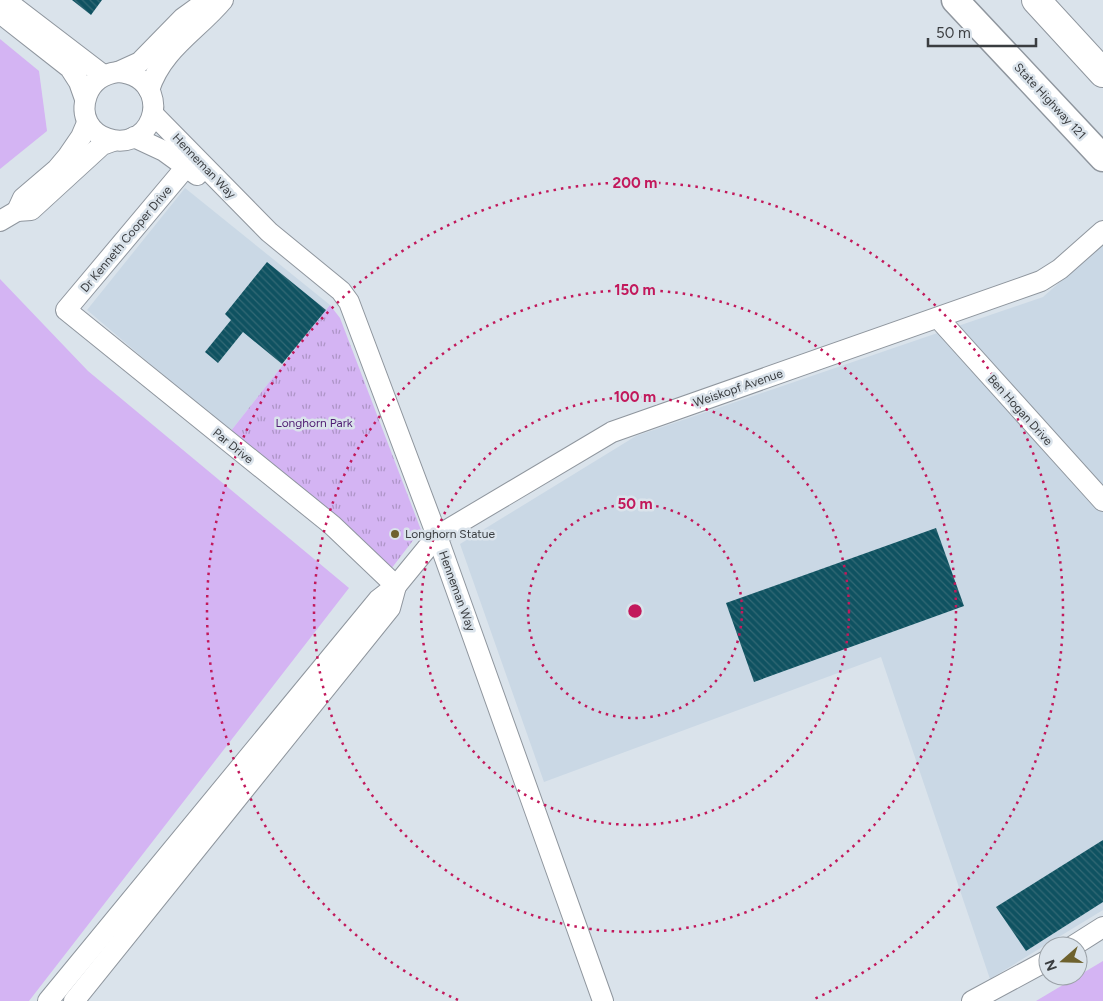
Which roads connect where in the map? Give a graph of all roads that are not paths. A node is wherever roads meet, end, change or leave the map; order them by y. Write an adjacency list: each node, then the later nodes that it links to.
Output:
1 (5, 0): 8 (street)
2 (208, 0): 8 (street)
3 (223, 0): 9 (street)
4 (955, 0): 15 (main road, State Highway 121)
5 (1036, 0): 7 (highway)
6 (0, 13): 10 (street)
7 (1103, 73)
8 (110, 74): 9 (street); 10 (street)
9 (150, 90): 11 (street)
10 (85, 99): 12 (street)
11 (153, 114): 13 (street); 18 (street, Henneman Way)
12 (87, 123): 14 (street); 17 (street)
13 (134, 138): 14 (street); 16 (street, Henneman Way)
14 (113, 140): 17 (street)
15 (1103, 158)
16 (186, 167): 18 (street, Henneman Way); 20 (street, Dr Kenneth Cooper Drive)
17 (8, 216)
18 (255, 218): 23 (street, Henneman Way)
19 (1103, 231): 21 (street, Weiskopf Avenue)
20 (66, 310): 24 (street, Par Drive)
21 (938, 318): 22 (street, Ben Hogan Drive); 23 (street, Weiskopf Avenue)
22 (1103, 501)
23 (437, 536): 24 (street, Weiskopf Avenue); 30 (street, Henneman Way)
24 (396, 586): 28 (street); 29 (street)
25 (1103, 927): 26 (street)
26 (1088, 936)
27 (1038, 965): 31 (street)
28 (48, 1001)
29 (74, 1001)
30 (603, 1001)
31 (972, 1001)

